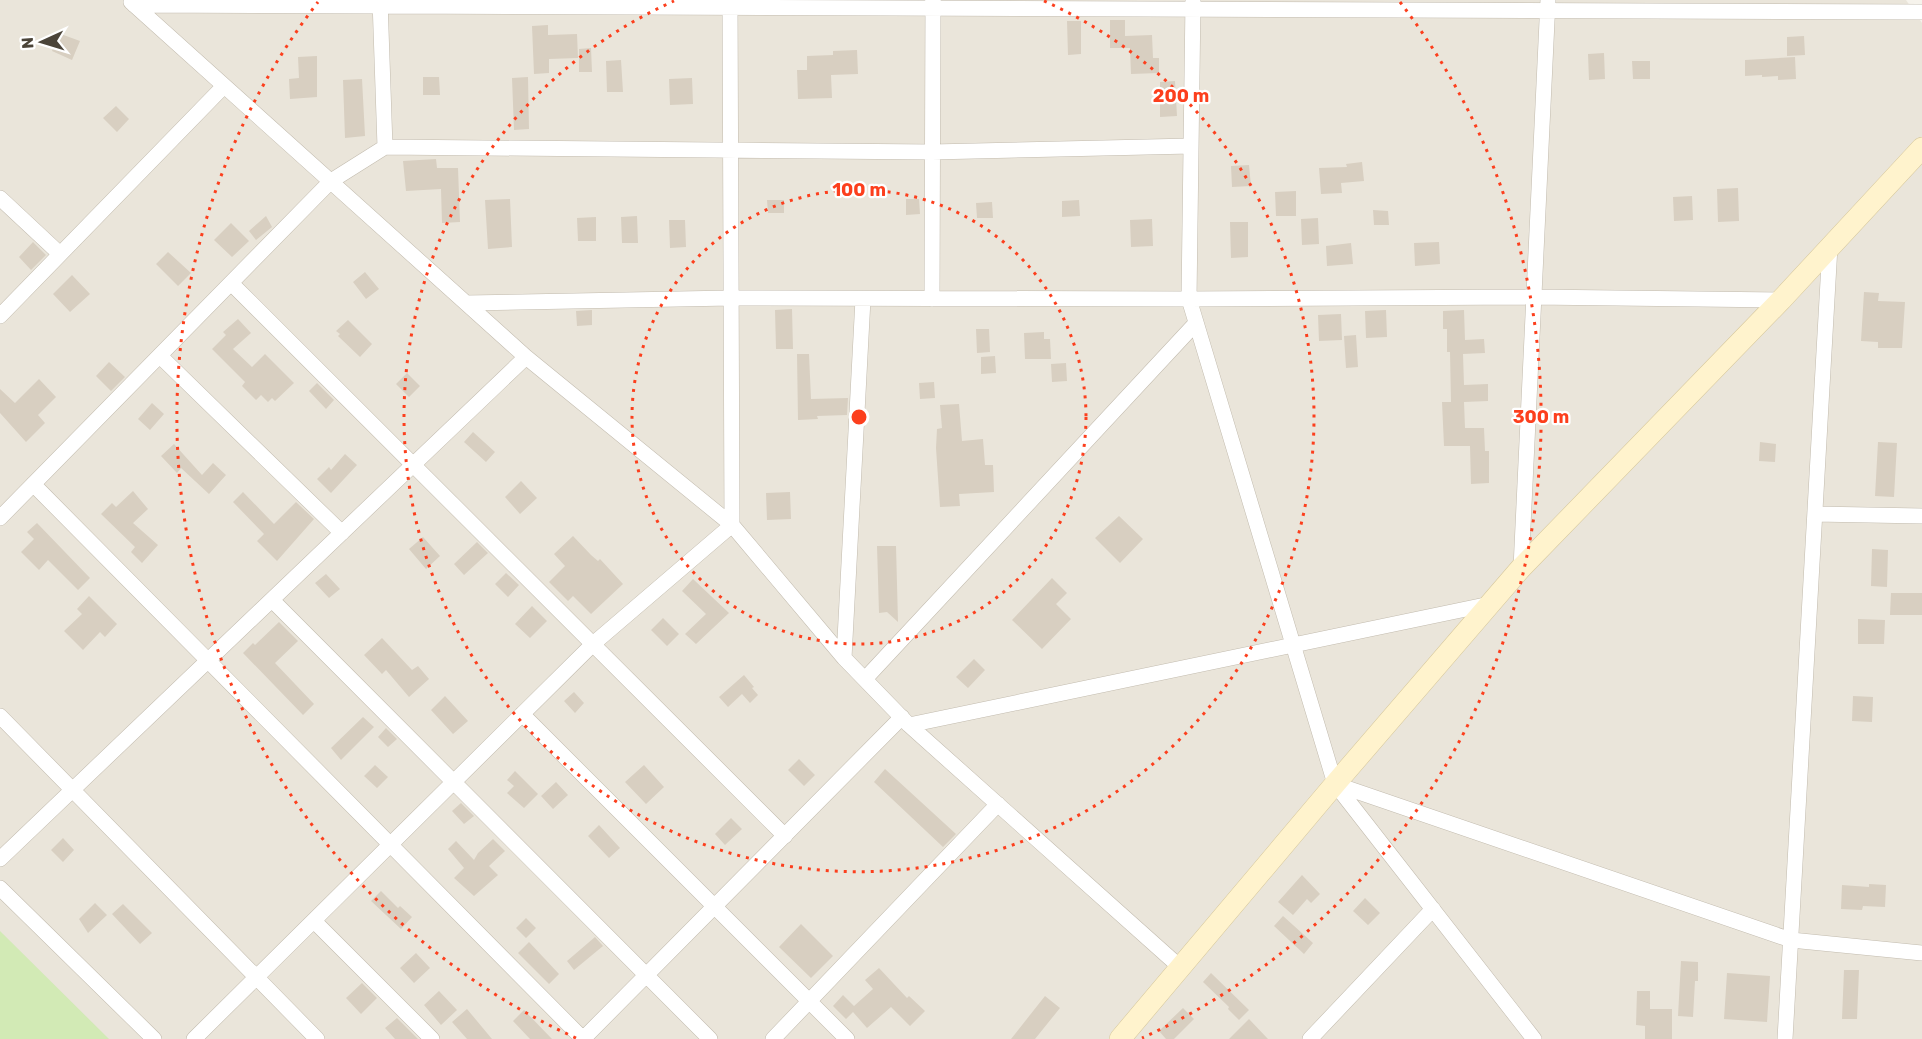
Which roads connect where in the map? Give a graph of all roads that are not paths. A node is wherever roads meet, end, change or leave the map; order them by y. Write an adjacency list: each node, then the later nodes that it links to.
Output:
1 (131, 3): 2 (street); 8 (street)
2 (380, 3): 3 (street); 10 (street)
3 (730, 3): 4 (street); 12 (street)
4 (933, 4): 5 (street); 13 (street)
5 (1193, 5): 6 (street); 9 (street)
6 (1548, 5): 7 (street); 19 (street)
7 (1922, 12)
8 (224, 86): 14 (street); 17 (street)
9 (1191, 146): 13 (street); 23 (street)
10 (385, 147): 12 (street); 14 (street)
11 (1922, 148): 16 (street)
12 (730, 149): 13 (street); 20 (street)
13 (932, 152): 22 (street)
14 (332, 180): 18 (street); 25 (street)
15 (0, 198): 17 (street)
16 (1830, 246): 24 (street); 32 (street)
17 (60, 254): 26 (street)
18 (231, 283): 28 (street); 30 (street)
19 (1534, 297): 23 (street); 24 (street); 37 (street)
20 (731, 298): 21 (street); 25 (street); 35 (street)
21 (863, 298): 22 (street); 42 (street)
22 (932, 299): 23 (street)
23 (1189, 299): 27 (street)
24 (1781, 300): 37 (street)
25 (467, 303): 29 (street)
26 (0, 316)
27 (1196, 323): 41 (street); 44 (street)
28 (159, 356): 31 (street); 36 (street)
29 (526, 357): 30 (street); 35 (street)
30 (413, 465): 36 (street); 40 (street)
31 (33, 484): 34 (street); 43 (street)
32 (1815, 514): 33 (street); 59 (street)
33 (1922, 516)
34 (0, 518)
35 (732, 525): 40 (street); 42 (street)
36 (342, 533): 38 (street)
37 (1521, 567): 39 (street)
38 (272, 600): 43 (street); 48 (street)
39 (1490, 604): 41 (street); 49 (street)
40 (593, 644): 45 (street); 52 (street)
41 (1294, 645): 47 (street); 49 (street)
42 (844, 658): 44 (street)
43 (208, 660): 50 (street); 53 (street)
44 (865, 679): 47 (street)
45 (522, 714): 48 (street); 56 (street)
46 (0, 716): 50 (street)
47 (906, 721): 51 (street); 52 (street)
48 (454, 782): 53 (street); 62 (street)
49 (1335, 784): 57 (street); 59 (street); 61 (street)
50 (73, 790): 54 (street); 63 (street)
51 (998, 804): 61 (street); 64 (street)
52 (785, 836): 56 (street)
53 (390, 844): 58 (street); 69 (street)
54 (0, 859)
55 (0, 888): 65 (street)
56 (715, 906): 62 (street); 64 (street)
57 (1433, 909): 74 (street); 75 (street)
58 (314, 921): 63 (street); 68 (street)
59 (1791, 940): 60 (street); 76 (street)
60 (1922, 953)
61 (1181, 968): 73 (street)
62 (646, 975): 69 (street); 70 (street)
63 (256, 977): 66 (street); 67 (street)
64 (810, 1002): 71 (street); 72 (street)
65 (154, 1039)
66 (194, 1039)
67 (316, 1039)
68 (432, 1039)
69 (583, 1039)
70 (710, 1039)
71 (773, 1039)
72 (847, 1039)
73 (1120, 1039)
74 (1310, 1039)
75 (1534, 1039)
76 (1785, 1039)

